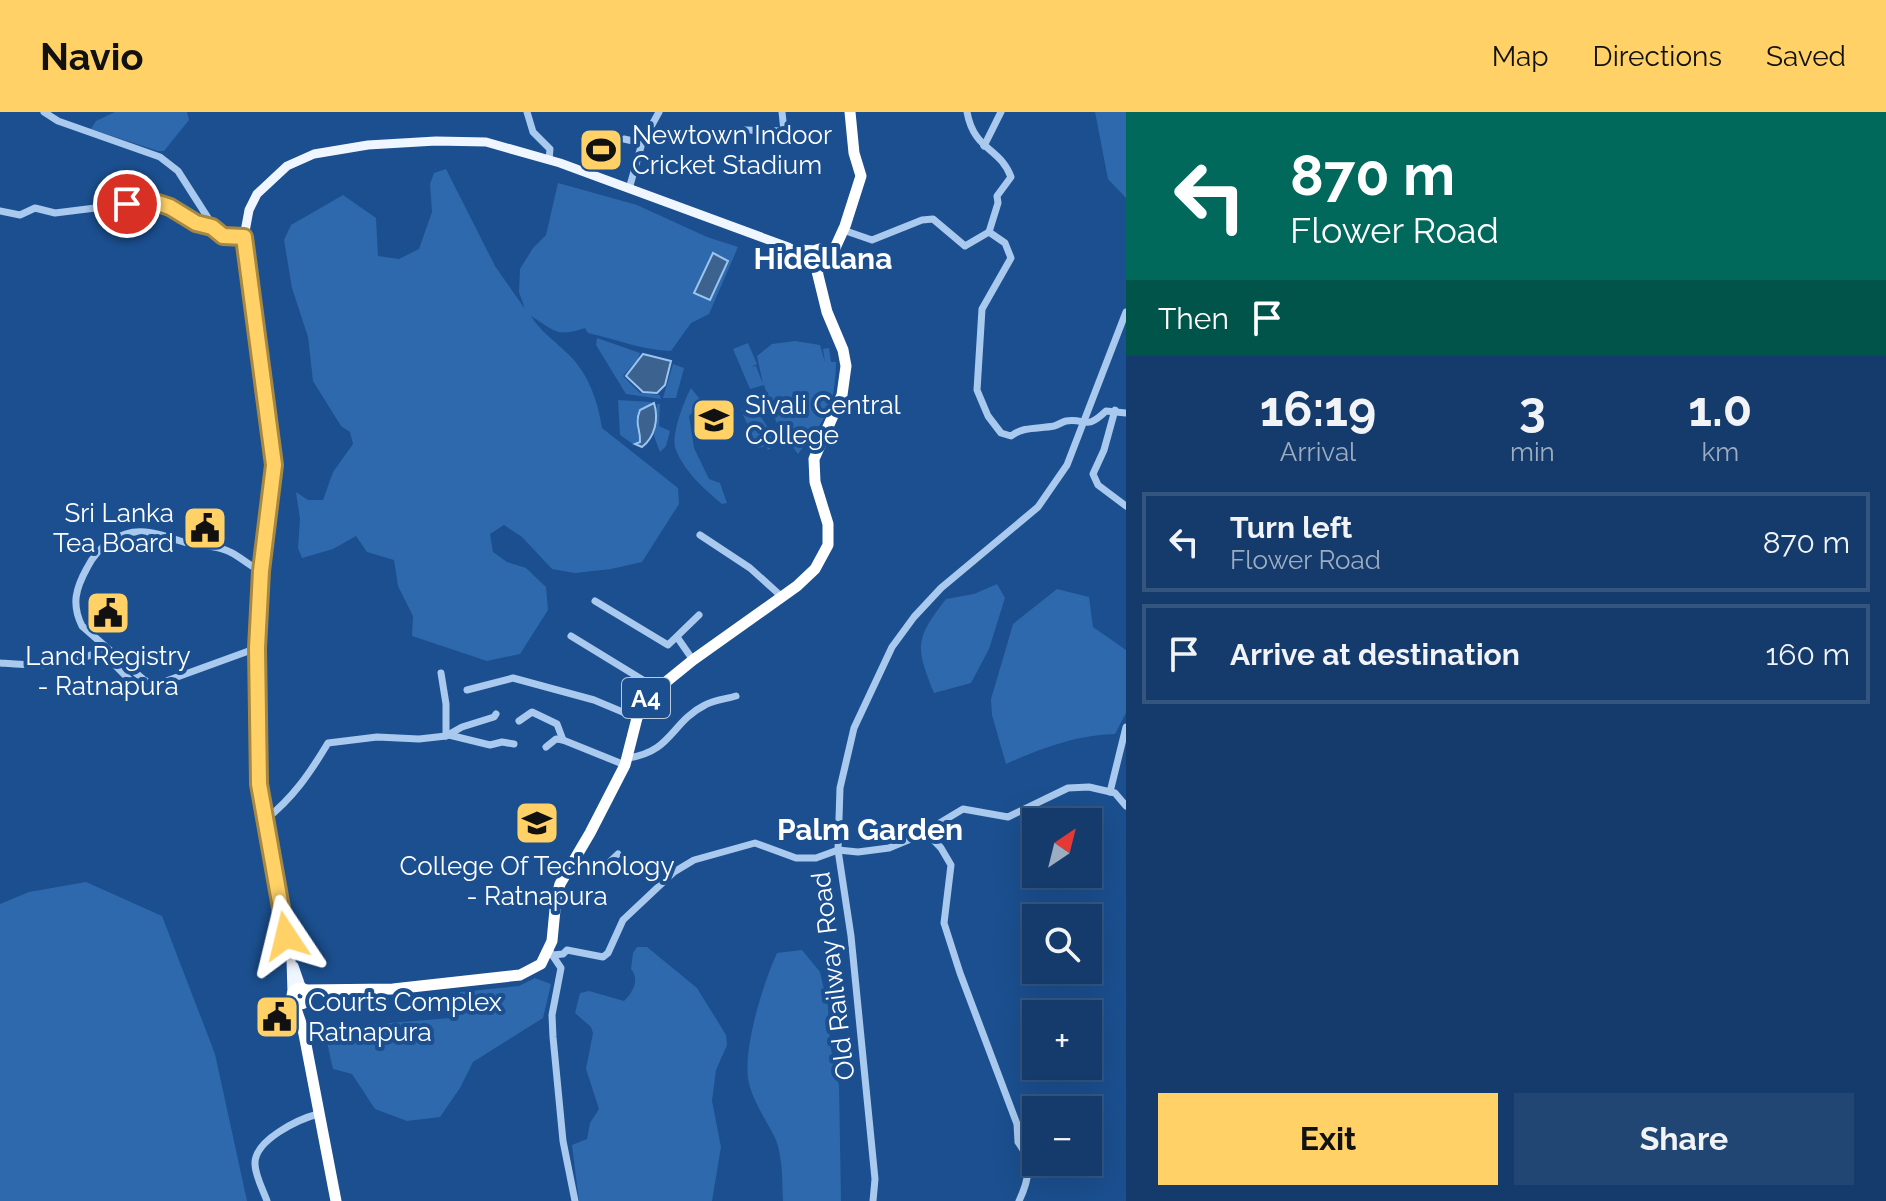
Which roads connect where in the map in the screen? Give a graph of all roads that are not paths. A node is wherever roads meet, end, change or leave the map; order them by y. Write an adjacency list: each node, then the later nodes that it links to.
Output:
1 (44, 112): 15 (street)
2 (527, 112): 12 (street)
3 (659, 112): 10 (street)
4 (782, 112): 8 (street)
5 (850, 112): 16 (highway, A4)
6 (967, 112): 11 (street)
7 (1001, 112): 11 (street)
8 (745, 130)
9 (624, 139): 10 (street)
10 (642, 143): 13 (street)
11 (984, 146): 17 (street)
12 (549, 160): 13 (main road); 18 (main road)
13 (629, 189): 19 (main road)
14 (0, 211): 15 (street)
15 (212, 227): 18 (street)
16 (844, 228): 17 (street); 19 (highway); 20 (highway, A4)
17 (989, 232): 25 (street)
18 (244, 237): 28 (main road)
19 (816, 256): 20 (highway); 21 (highway, A4)
20 (830, 261): 21 (highway, A4)
21 (824, 299): 29 (highway, A4)
22 (1126, 312): 25 (street, Old Railway Road)
23 (1115, 410): 24 (street); 25 (street); 26 (street)
24 (1126, 413)
25 (1085, 424): 55 (street, Old Railway Road)
26 (1126, 506)
27 (700, 535): 29 (street)
28 (261, 571): 34 (main road); 38 (street)
29 (781, 596): 35 (highway, A4)
30 (595, 601): 33 (street)
31 (699, 615): 33 (street)
32 (571, 636): 39 (street)
33 (677, 637): 35 (street)
34 (257, 648): 38 (street); 53 (main road)
35 (693, 660): 39 (highway, A4)
36 (0, 663): 38 (street)
37 (441, 673): 46 (street)
38 (155, 685)
39 (656, 688): 43 (highway, A4)
40 (467, 690): 43 (street)
41 (736, 696): 50 (street)
42 (496, 714): 46 (street)
43 (637, 718): 50 (highway, A4)
44 (519, 721): 47 (street)
45 (1126, 727): 51 (street)
46 (447, 736): 48 (street); 53 (street)
47 (563, 740): 49 (street); 50 (street)
48 (514, 744)
49 (546, 747)
50 (626, 762): 57 (highway, A4)
51 (1110, 792): 52 (street); 54 (street)
52 (1126, 806)
53 (265, 820): 59 (main road)
54 (925, 831): 55 (street); 65 (street)
55 (838, 850): 58 (street); 64 (street, Old Railway Road)
56 (618, 854): 57 (street)
57 (572, 864): 58 (highway, A4)
58 (551, 953): 59 (highway); 63 (street)
59 (301, 995): 60 (highway)
60 (318, 1114): 61 (street); 62 (highway)
61 (267, 1201)
62 (336, 1201)
63 (575, 1201)
64 (873, 1201)
65 (1019, 1201)

